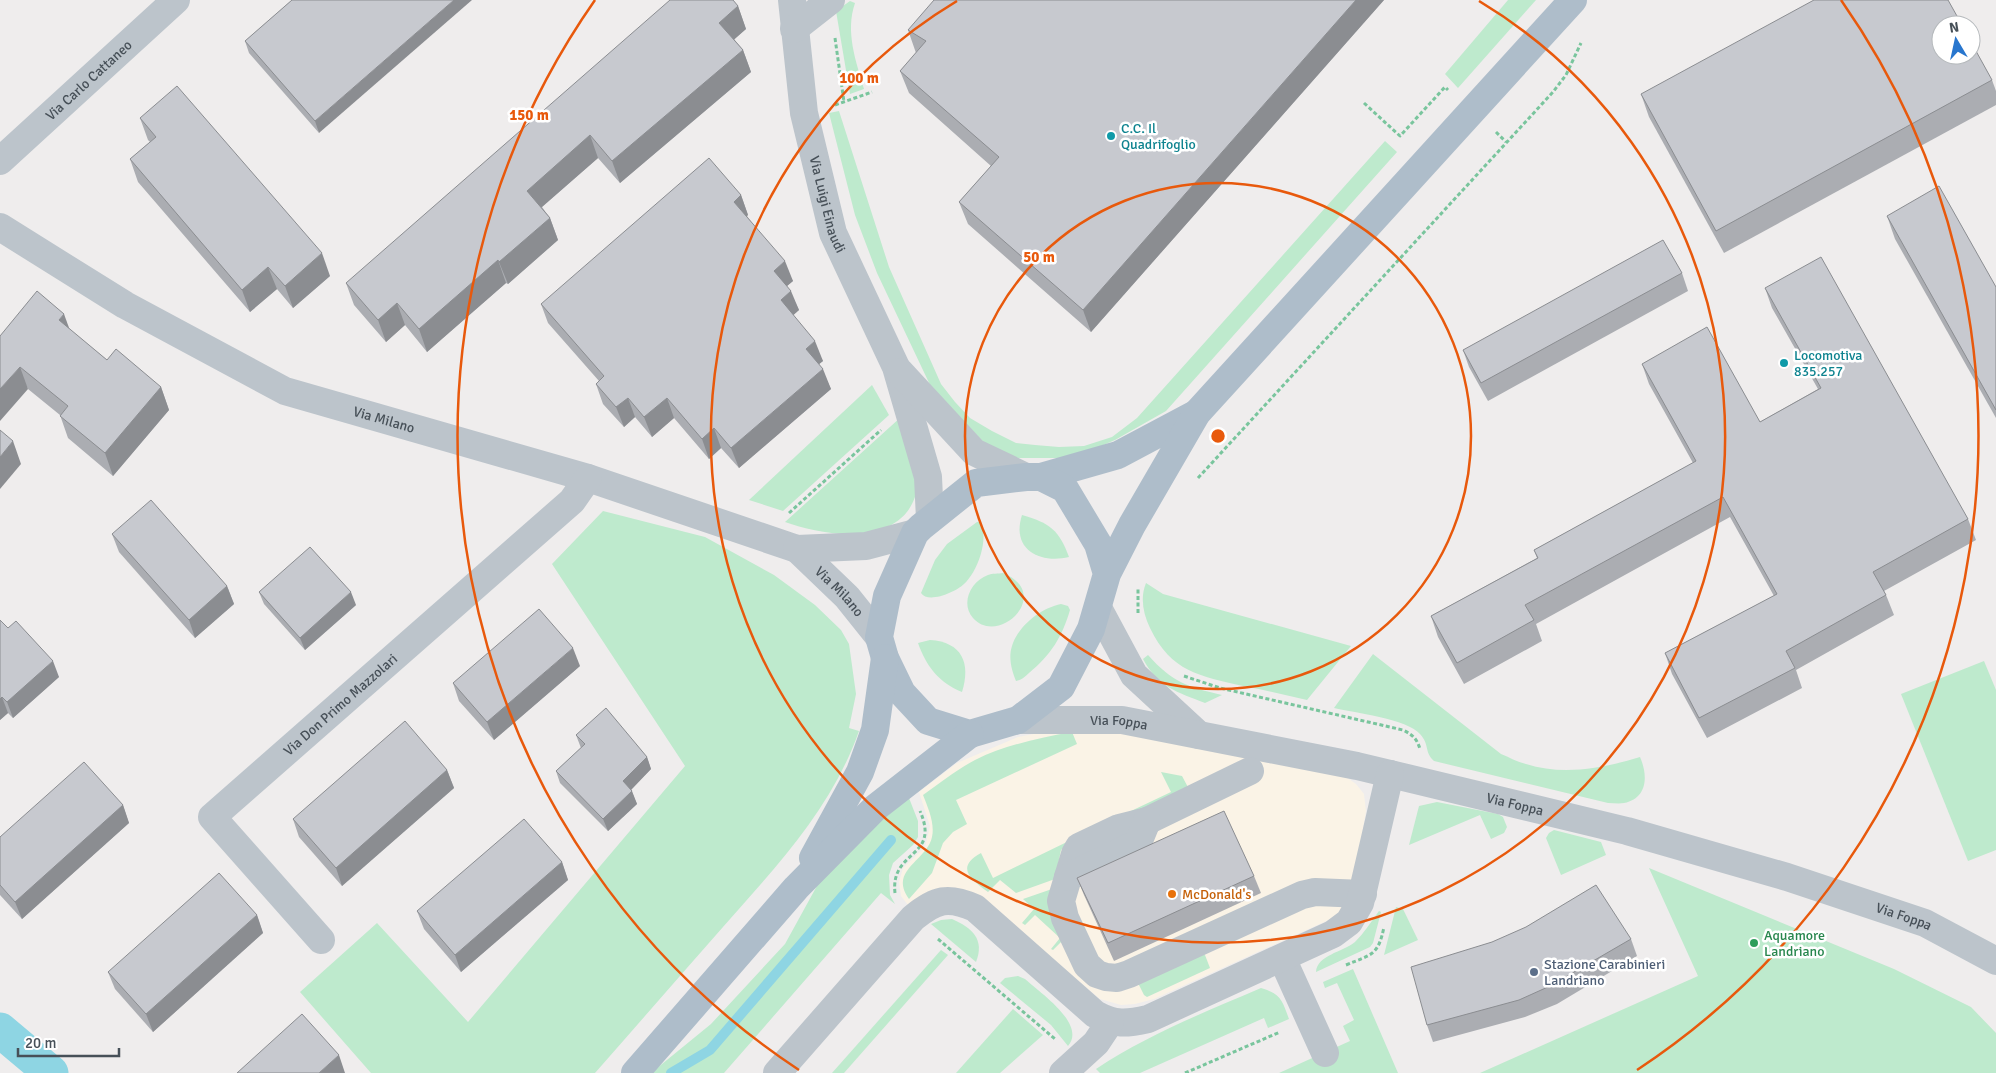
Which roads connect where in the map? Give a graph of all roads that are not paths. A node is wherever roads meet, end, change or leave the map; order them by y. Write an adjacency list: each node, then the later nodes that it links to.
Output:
1 (176, 0): 6 (street, Via Carlo Cattaneo)
2 (792, 0): 5 (street, Via Luigi Einaudi)
3 (1572, 0): 9 (main road)
4 (830, 1): 5 (street)
5 (794, 29): 8 (street, Via Luigi Einaudi)
6 (0, 161)
7 (0, 227): 11 (street, Via Milano)
8 (896, 368): 10 (street); 12 (street)
9 (1197, 413): 10 (main road); 14 (main road)
10 (1034, 477): 12 (main road); 14 (main road)
11 (588, 478): 13 (street, Via Milano); 24 (street, Via Don Primo Mazzolari)
12 (923, 526): 13 (street, Via Milano); 16 (main road)
13 (797, 549): 16 (street, Via Milano)
14 (1107, 574): 15 (main road)
15 (1098, 608): 17 (main road); 19 (street)
16 (882, 648): 18 (main road); 22 (main road)
17 (1018, 720): 18 (main road); 19 (street, Via Foppa)
18 (970, 734): 22 (main road)
19 (1199, 734): 21 (street, Via Foppa)
20 (1250, 771): 23 (street)
21 (1403, 777): 23 (street); 26 (street, Via Foppa)
22 (796, 888): 29 (main road)
23 (1363, 894): 25 (street)
24 (321, 940)
25 (1282, 958): 27 (street); 28 (street)
26 (1996, 961)
27 (1110, 1022): 30 (street); 31 (street)
28 (1325, 1053)
29 (635, 1073)
30 (777, 1073)
31 (1063, 1073)

